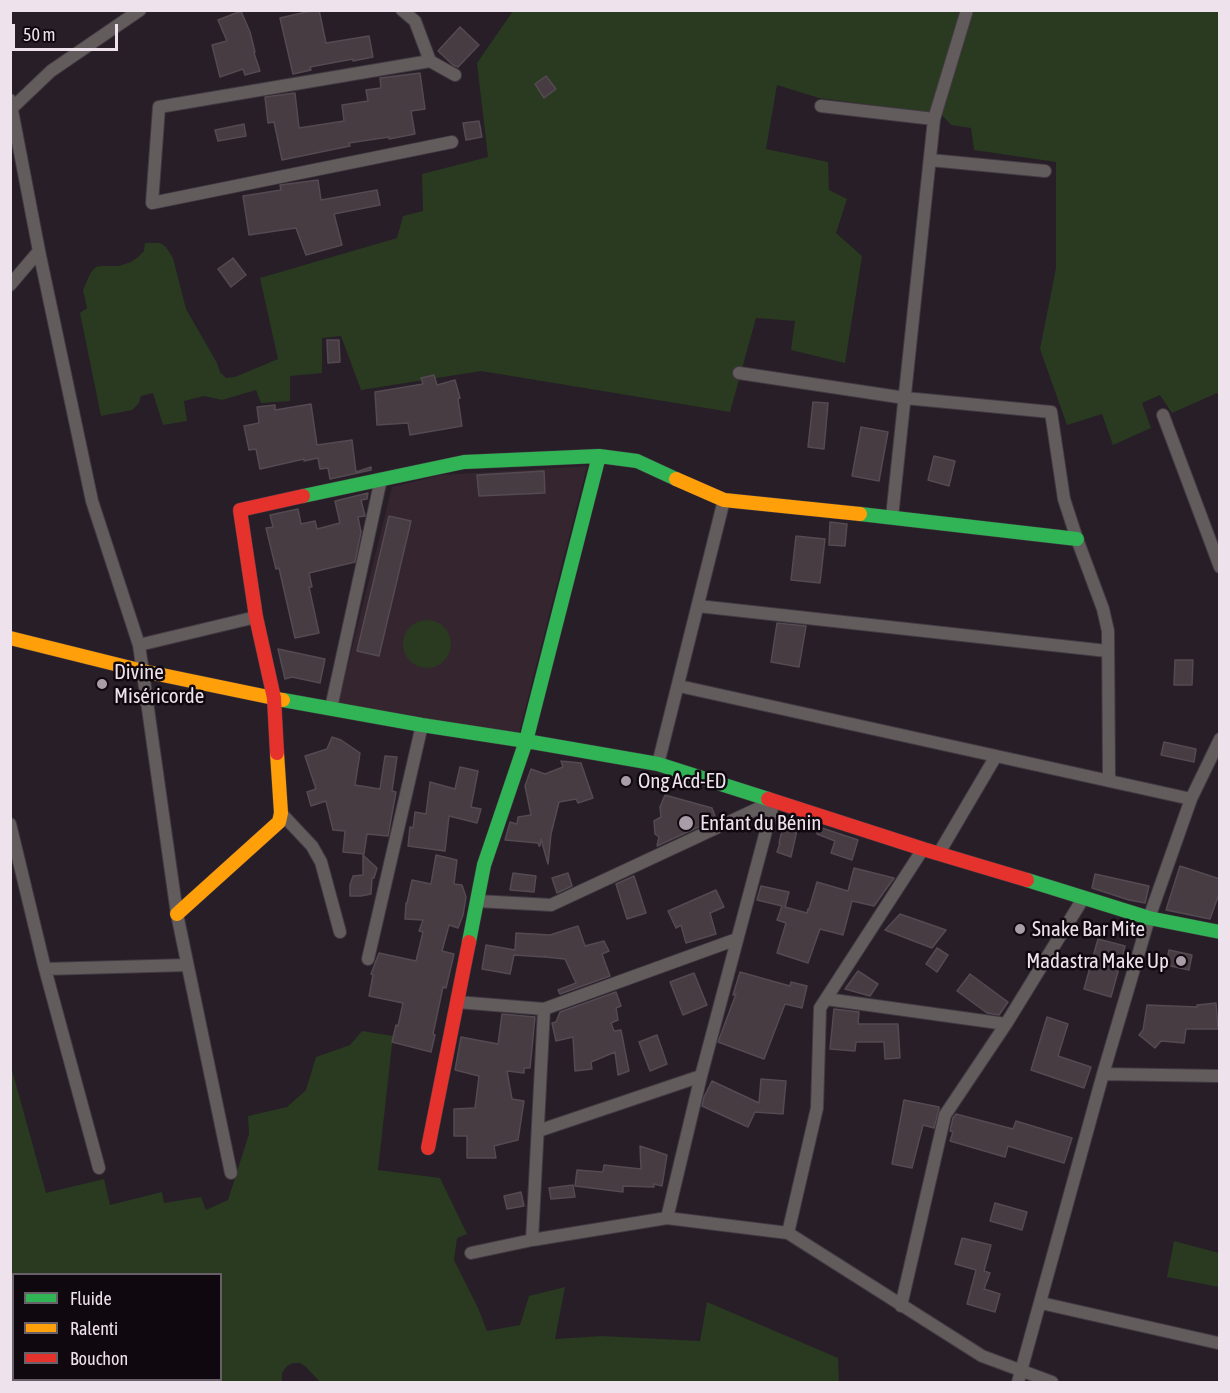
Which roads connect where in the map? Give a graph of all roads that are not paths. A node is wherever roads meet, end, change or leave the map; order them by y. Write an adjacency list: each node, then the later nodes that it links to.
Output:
1 (140, 10): 6 (street)
2 (402, 10): 4 (street)
3 (967, 10): 8 (street)
4 (430, 61): 5 (street); 9 (street)
5 (455, 75)
6 (11, 106): 12 (street)
7 (821, 106): 8 (street)
8 (934, 119): 10 (street)
9 (452, 142)
10 (930, 160): 11 (street); 15 (street)
11 (1045, 171)
12 (39, 251): 13 (street); 26 (street)
13 (10, 285)
14 (739, 373): 15 (street)
15 (905, 398): 20 (street); 21 (street)
16 (1162, 415): 22 (street)
17 (599, 456): 18 (street); 19 (street); 34 (street)
18 (381, 479): 24 (street); 31 (street)
19 (724, 500): 20 (street); 23 (street)
20 (892, 518): 21 (street)
21 (1077, 539): 27 (street)
22 (1220, 567)
23 (698, 606): 27 (street); 29 (street)
24 (256, 617): 26 (street); 30 (street)
25 (10, 638): 28 (street)
26 (139, 645): 28 (street)
27 (1107, 651): 37 (street)
28 (143, 671): 30 (street); 46 (street)
29 (678, 686): 35 (street); 36 (street)
30 (274, 698): 31 (street); 40 (street)
31 (330, 708): 32 (street)
32 (422, 725): 34 (street); 51 (street)
33 (1220, 740): 38 (street)
34 (526, 741): 36 (street); 45 (street)
35 (996, 756): 37 (street); 43 (street)
36 (658, 764): 39 (street)
37 (1109, 781): 38 (street)
38 (1191, 799): 47 (street)
39 (774, 801): 42 (street); 45 (street); 50 (street)
40 (281, 813): 46 (street); 48 (street)
41 (11, 831): 53 (street)
42 (923, 849): 43 (street); 54 (street)
43 (939, 853): 44 (street)
44 (1084, 897): 47 (street); 57 (street)
45 (477, 901): 55 (street)
46 (177, 914): 52 (street)
47 (1149, 918): 49 (street); 58 (street)
48 (340, 932)
49 (1220, 932)
50 (737, 939): 56 (street); 59 (street)
51 (368, 960)
52 (187, 965): 53 (street); 64 (street)
53 (45, 969): 63 (street)
54 (825, 999): 57 (street); 66 (street)
55 (457, 1002): 56 (street); 62 (street)
56 (544, 1010): 61 (street)
57 (1006, 1024): 70 (street)
58 (1103, 1074): 60 (street); 69 (street)
59 (701, 1076): 61 (street); 65 (street)
60 (1220, 1076)
61 (538, 1131): 67 (street)
62 (428, 1148)
63 (99, 1168)
64 (231, 1173)
65 (667, 1218): 66 (street); 67 (street)
66 (788, 1233): 70 (street)
67 (532, 1240): 68 (street)
68 (471, 1253)
69 (1041, 1303): 71 (street); 72 (street)
70 (901, 1306): 72 (street)
71 (1218, 1343)
72 (1020, 1376): 73 (street)
73 (1052, 1383)

